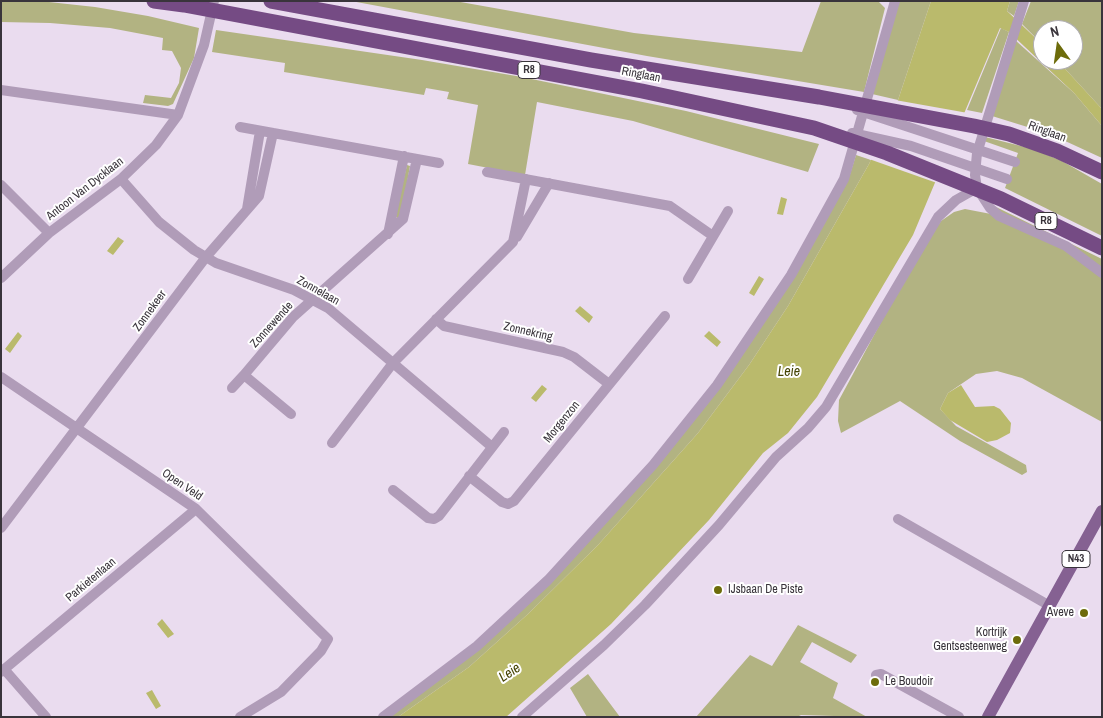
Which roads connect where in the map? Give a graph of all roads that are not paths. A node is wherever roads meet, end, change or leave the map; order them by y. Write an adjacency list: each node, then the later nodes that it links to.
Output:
1 (154, 1): 7 (highway, Ringlaan / R8)
2 (164, 1): 7 (street)
3 (214, 1): 10 (street, Antoon Van Dycklaan)
4 (271, 1): 9 (highway, Ringlaan / R8)
5 (895, 1): 62 (street)
6 (1024, 1): 26 (street)
7 (184, 5): 12 (highway, Ringlaan / R8)
8 (1, 90): 10 (street)
9 (820, 97): 17 (street); 20 (highway, Ringlaan / R8)
10 (178, 114): 21 (street, Antoon Van Dycklaan)
11 (240, 127): 13 (street)
12 (814, 128): 23 (street); 33 (highway, Ringlaan / R8)
13 (260, 131): 14 (street); 27 (street, Zonnekeer)
14 (273, 133): 15 (street); 27 (street, Zonnekeer)
15 (403, 156): 16 (street); 30 (street)
16 (417, 159): 18 (street); 30 (street, Zonnewende)
17 (1015, 162)
18 (439, 163)
19 (487, 172): 22 (street)
20 (1102, 172)
21 (121, 179): 29 (street, Antoon Van Dycklaan); 34 (street, Zonnelaan)
22 (526, 179): 24 (street); 32 (street)
23 (1007, 179)
24 (549, 184): 31 (street); 32 (street)
25 (1, 185): 29 (street)
26 (977, 188): 35 (street); 63 (street)
27 (247, 209): 34 (street, Zonnekeer)
28 (728, 211): 31 (street)
29 (50, 233): 36 (street, Antoon Van Dycklaan)
30 (388, 234): 38 (street, Zonnewende)
31 (713, 236): 37 (street)
32 (513, 242): 40 (street)
33 (1102, 248)
34 (206, 257): 38 (street, Zonnelaan); 47 (street, Zonnekeer)
35 (1102, 273)
36 (1, 278)
37 (688, 279)
38 (313, 301): 41 (street, Zonnelaan); 42 (street, Zonnewende)
39 (665, 316): 44 (street, Morgenzon)
40 (436, 319): 41 (street); 44 (street, Zonnekring)
41 (393, 363): 49 (street); 50 (street, Zonnelaan)
42 (244, 375): 45 (street, Zonnewende); 46 (street)
43 (1, 377): 47 (street, Open Veld)
44 (609, 384): 51 (street, Morgenzon)
45 (232, 388)
46 (292, 414)
47 (75, 429): 53 (street, Open Veld); 56 (street, Zonnekeer)
48 (504, 432): 50 (street)
49 (332, 443)
50 (492, 447): 51 (street)
51 (469, 476): 52 (street)
52 (393, 490)
53 (196, 509): 58 (street, Parkietenlaan); 61 (street, Open Veld)
54 (1102, 511): 57 (main road, N43)
55 (898, 519): 57 (street)
56 (1, 528)
57 (1050, 606): 65 (main road, N43)
58 (2, 670): 60 (street)
59 (876, 676): 64 (street)
60 (46, 717)
61 (240, 717)
62 (383, 717)
63 (522, 717)
64 (959, 717)
65 (988, 717)

